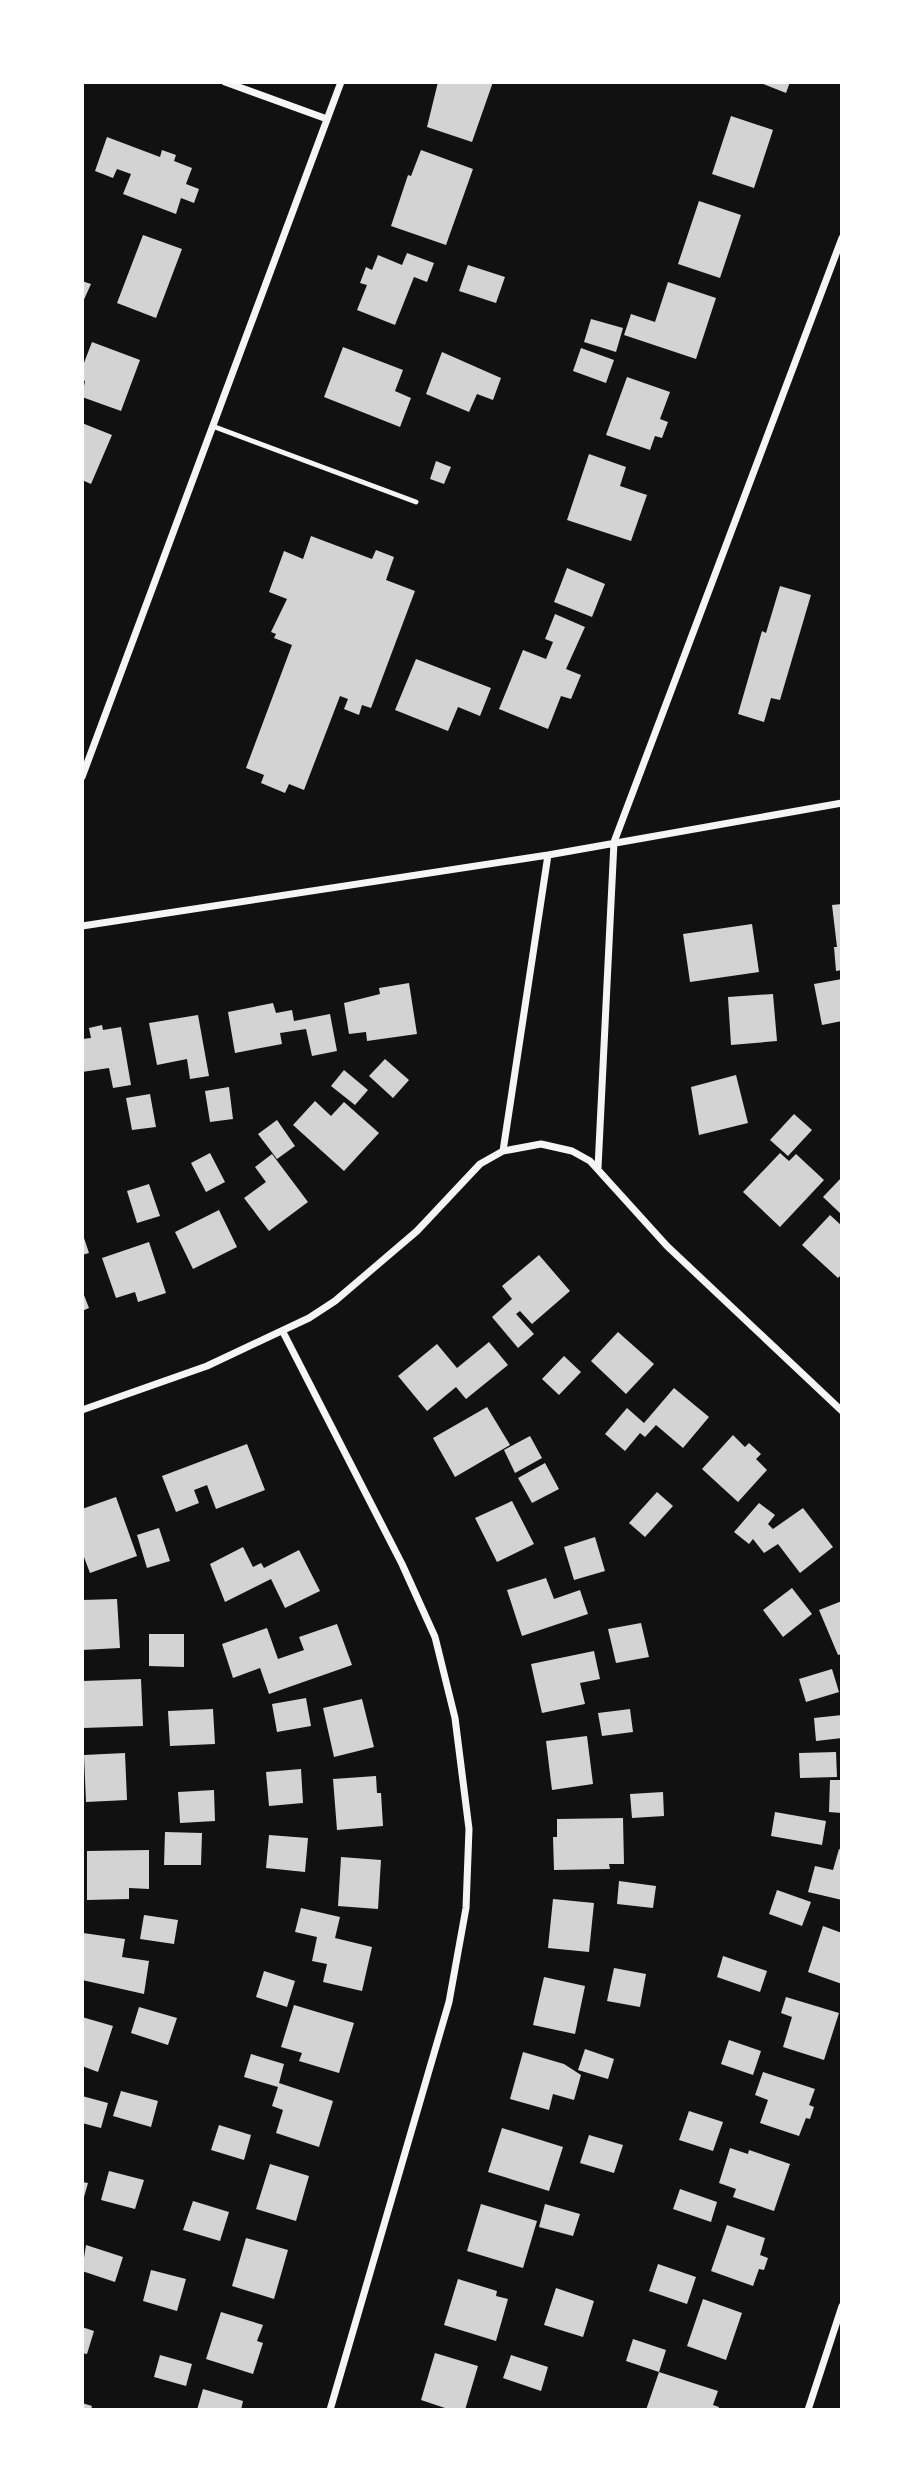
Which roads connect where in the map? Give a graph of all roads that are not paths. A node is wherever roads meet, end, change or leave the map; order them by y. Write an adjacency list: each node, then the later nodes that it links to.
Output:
1 (225, 82): 3 (street)
2 (341, 82): 3 (street)
3 (327, 119): 5 (street)
4 (842, 238): 9 (street)
5 (215, 427): 6 (lane); 7 (street)
6 (416, 502)
7 (82, 777)
8 (842, 803): 9 (street)
9 (614, 842): 10 (street); 13 (street)
10 (548, 855): 11 (street); 12 (street)
11 (82, 926)
12 (503, 1150): 13 (street); 14 (street)
13 (598, 1168): 16 (street)
14 (283, 1332): 15 (street); 18 (street)
15 (82, 1410)
16 (842, 1412)
17 (842, 2306): 19 (street)
18 (330, 2410)
19 (808, 2410)

